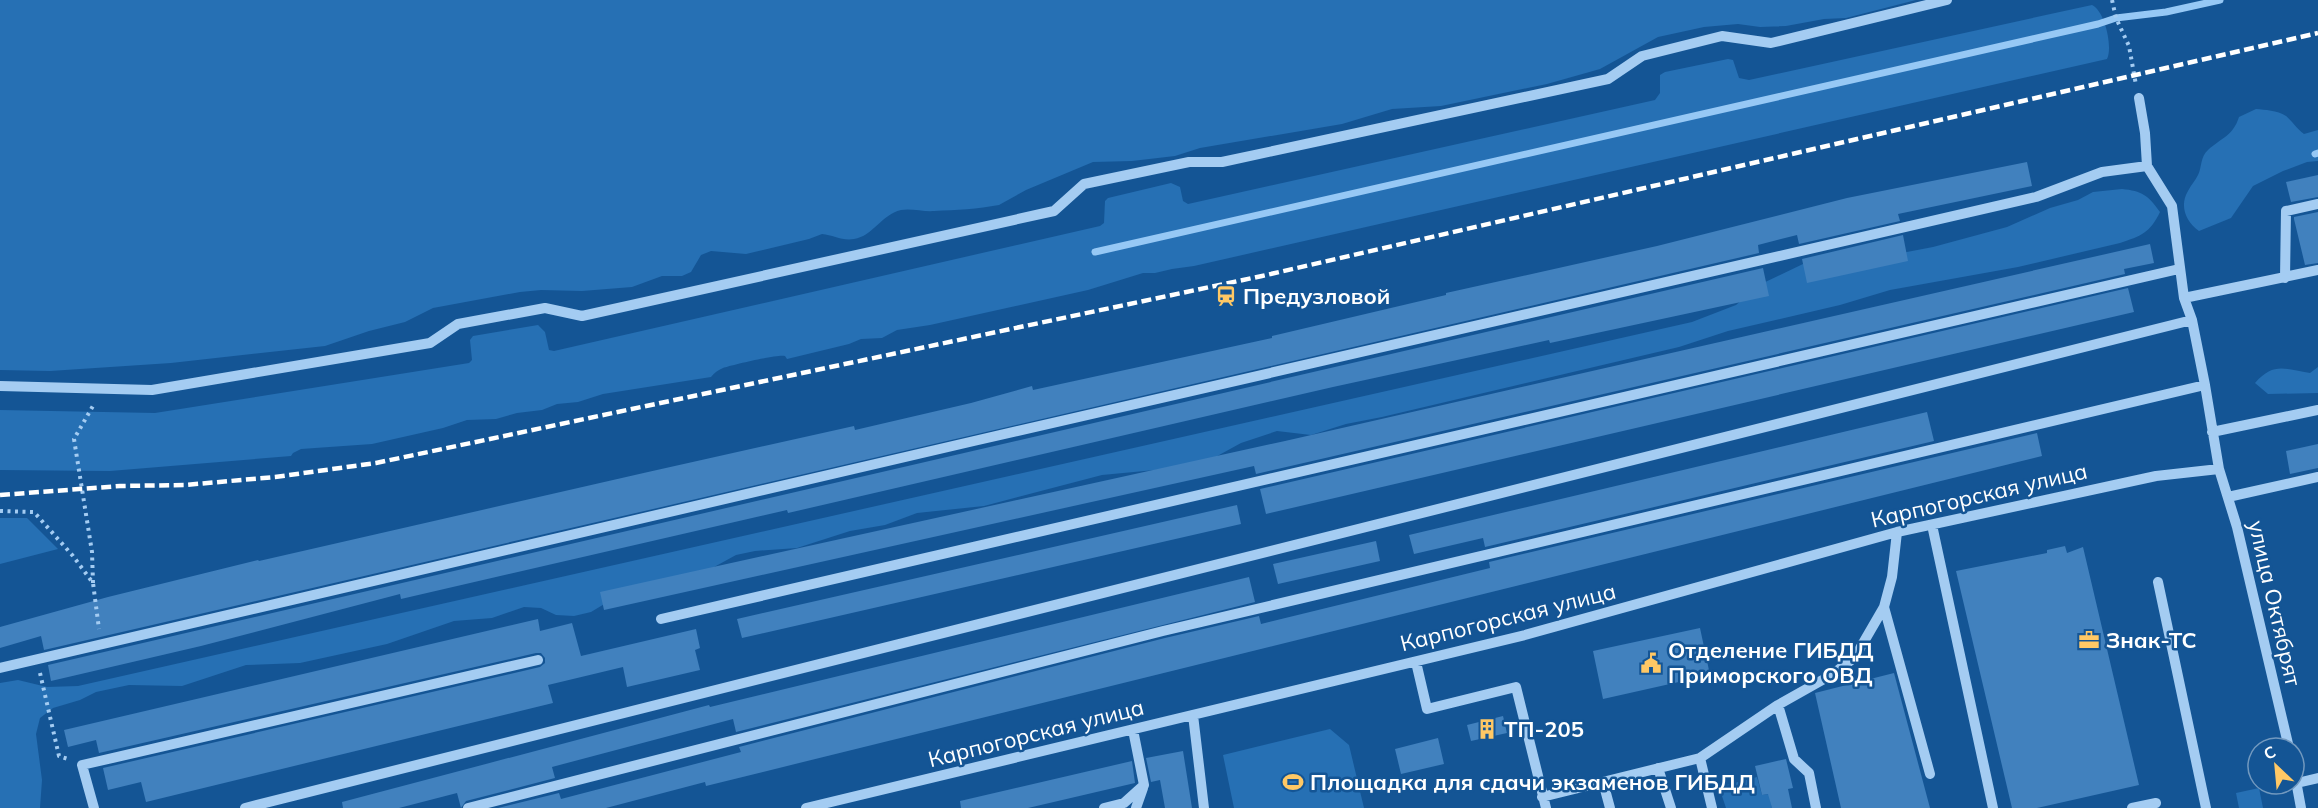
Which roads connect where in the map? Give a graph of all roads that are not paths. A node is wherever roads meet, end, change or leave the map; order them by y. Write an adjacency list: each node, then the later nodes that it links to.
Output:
1 (1947, 0): 11 (street)
2 (2139, 98): 3 (street)
3 (2147, 166): 5 (street, улица Октябрят); 24 (street)
4 (2318, 204): 7 (street)
5 (2179, 269): 8 (street, улица Октябрят); 21 (street)
6 (2318, 270): 7 (street)
7 (2285, 278): 8 (street)
8 (2184, 298): 9 (street, улица Октябрят)
9 (2192, 320): 10 (street, улица Октябрят); 37 (street)
10 (2205, 385): 13 (street, улица Октябрят); 38 (street)
11 (0, 386)
12 (2318, 410): 13 (street)
13 (2212, 432): 14 (street, улица Октябрят)
14 (2219, 469): 16 (street, улица Октябрят); 17 (street, Карпогорская улица)
15 (2318, 477): 16 (street)
16 (2228, 498): 28 (street, улица Октябрят)
17 (1932, 525): 18 (street, Карпогорская улица); 47 (street)
18 (1897, 532): 20 (street); 23 (street, Карпогорская улица)
19 (2158, 582): 49 (street)
20 (1884, 607): 25 (street); 31 (street)
21 (661, 619)
22 (538, 660): 36 (street)
23 (1416, 662): 26 (street, Карпогорская улица); 34 (street)
24 (0, 668)
25 (1778, 705): 29 (street); 46 (street)
26 (1193, 715): 27 (street, Карпогорская улица); 42 (street)
27 (1132, 730): 33 (street); 39 (street, Карпогорская улица)
28 (2286, 736)
29 (1700, 758): 30 (street); 45 (street)
30 (1658, 768): 32 (street); 44 (street)
31 (1930, 774)
32 (1603, 782): 34 (street); 43 (street)
33 (1144, 785): 40 (street); 41 (street)
34 (1544, 802)
35 (2156, 803): 48 (street)
36 (94, 808)
37 (245, 808)
38 (468, 808)
39 (806, 808)
40 (1104, 808)
41 (1136, 808)
42 (1204, 808)
43 (1610, 808)
44 (1671, 808)
45 (1712, 808)
46 (1816, 808)
47 (1993, 808)
48 (2132, 808)
49 (2206, 808)

